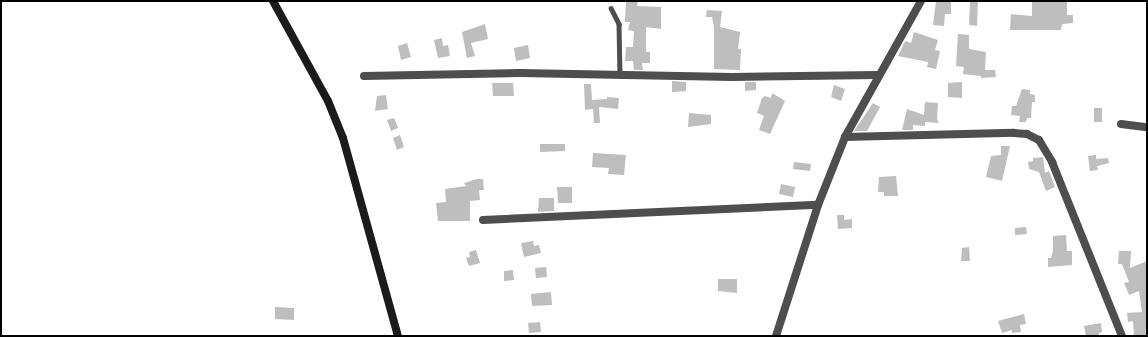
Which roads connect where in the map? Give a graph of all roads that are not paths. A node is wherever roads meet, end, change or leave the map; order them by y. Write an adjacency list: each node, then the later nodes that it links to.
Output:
1 (273, 1): 12 (main road)
2 (921, 1): 4 (street)
3 (611, 8): 6 (lane)
4 (877, 75): 6 (street); 9 (street)
5 (364, 76): 6 (street)
6 (620, 76)
7 (1121, 124): 8 (street)
8 (1147, 127)
9 (845, 137): 10 (street); 14 (street)
10 (818, 205): 11 (street); 13 (street)
11 (483, 220)
12 (398, 336)
13 (776, 336)
14 (1122, 336)

